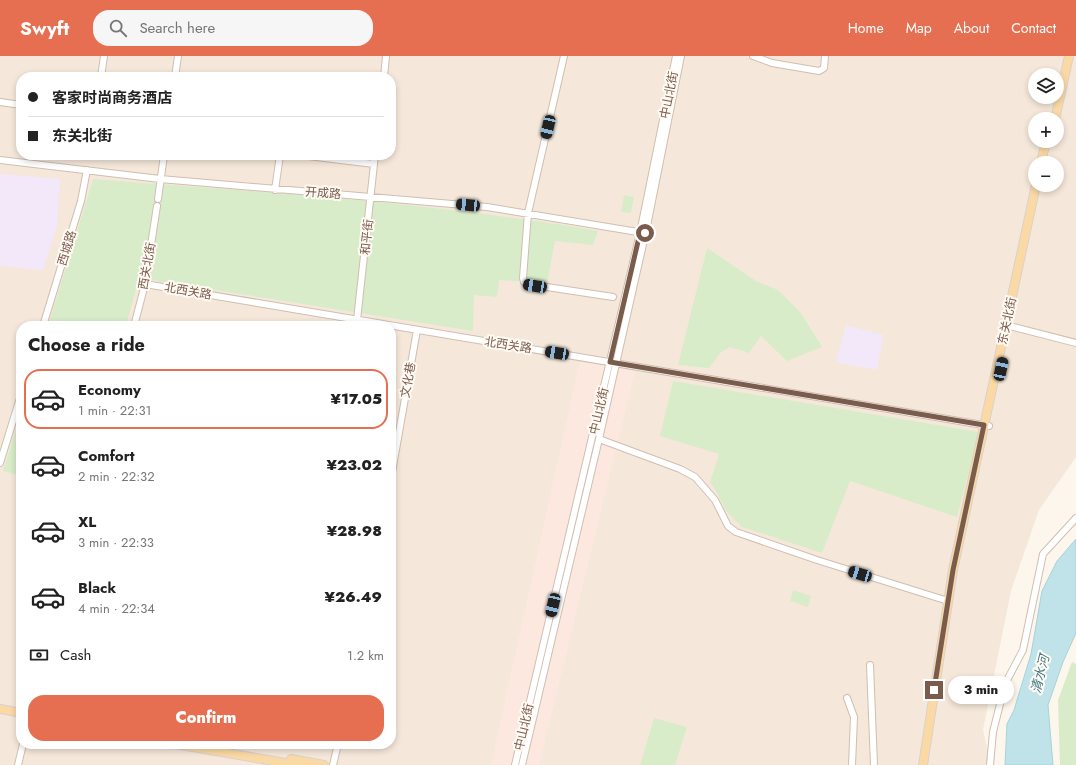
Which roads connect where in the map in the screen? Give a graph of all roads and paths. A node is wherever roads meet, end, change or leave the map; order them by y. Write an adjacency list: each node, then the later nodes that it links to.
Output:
1 (104, 56): 12 (street)
2 (178, 56): 13 (street)
3 (386, 56): 14 (street)
4 (564, 56): 32 (street)
5 (676, 56): 33 (street, 中山北街)
6 (681, 56): 33 (street, 中山北街)
7 (753, 56): 8 (street)
8 (826, 56)
9 (1064, 56): 11 (main road)
10 (1069, 56): 17 (main road)
11 (1062, 68)
12 (102, 72)
13 (176, 72)
14 (384, 72)
15 (0, 102): 16 (street)
16 (16, 104)
17 (1057, 112)
18 (0, 160): 24 (street, 开成路)
19 (163, 160): 25 (street)
20 (279, 160): 26 (street)
21 (341, 160): 23 (street)
22 (374, 160): 23 (street, 和平街)
23 (374, 164): 29 (street, 和平街)
24 (86, 170): 25 (street, 开成路); 37 (street, 西城路)
25 (160, 179): 26 (street, 开成路); 30 (street)
26 (275, 190): 29 (street, 开成路)
27 (1035, 192): 40 (main road, 东关北街)
28 (1039, 192): 40 (main road, 东关北街)
29 (371, 196): 32 (street, 开成路); 36 (street, 和平街)
30 (158, 199)
31 (157, 206): 34 (street, 西关北街)
32 (528, 213): 33 (street, 开成路); 35 (street)
33 (642, 233): 44 (street, 中山北街)
34 (145, 284): 36 (street, 北西关路); 38 (street, 西关北街)
35 (613, 297)
36 (357, 320): 39 (street, 北西关路)
37 (45, 321)
38 (135, 321)
39 (363, 321)
40 (1008, 325): 43 (street); 46 (main road, 东关北街)
41 (396, 326): 42 (street, 北西关路)
42 (417, 330): 44 (street, 北西关路); 48 (street, 文化巷)
43 (1076, 343)
44 (613, 363): 46 (street, 北西关路); 47 (street, 中山北街); 67 (street, 中山北街)
45 (16, 411): 49 (street)
46 (987, 425): 51 (main road, 东关北街); 72 (main road, 东关北街)
47 (599, 439): 51 (street); 68 (street, 中山北街)
48 (396, 450)
49 (0, 463)
50 (1076, 518): 73 (street)
51 (948, 601): 71 (main road, 东关北街)
52 (870, 665): 70 (street)
53 (847, 698): 69 (street)
54 (0, 709): 55 (main road)
55 (16, 712)
56 (0, 713): 57 (main road)
57 (16, 716)
58 (22, 749): 63 (street)
59 (206, 749): 62 (main road)
60 (232, 749): 62 (main road)
61 (337, 749): 66 (street)
62 (279, 761): 64 (main road); 65 (main road)
63 (18, 765)
64 (297, 765)
65 (324, 765)
66 (333, 765)
67 (515, 765)
68 (522, 765)
69 (852, 765)
70 (874, 765)
71 (923, 765)
72 (928, 765)
73 (990, 765)

